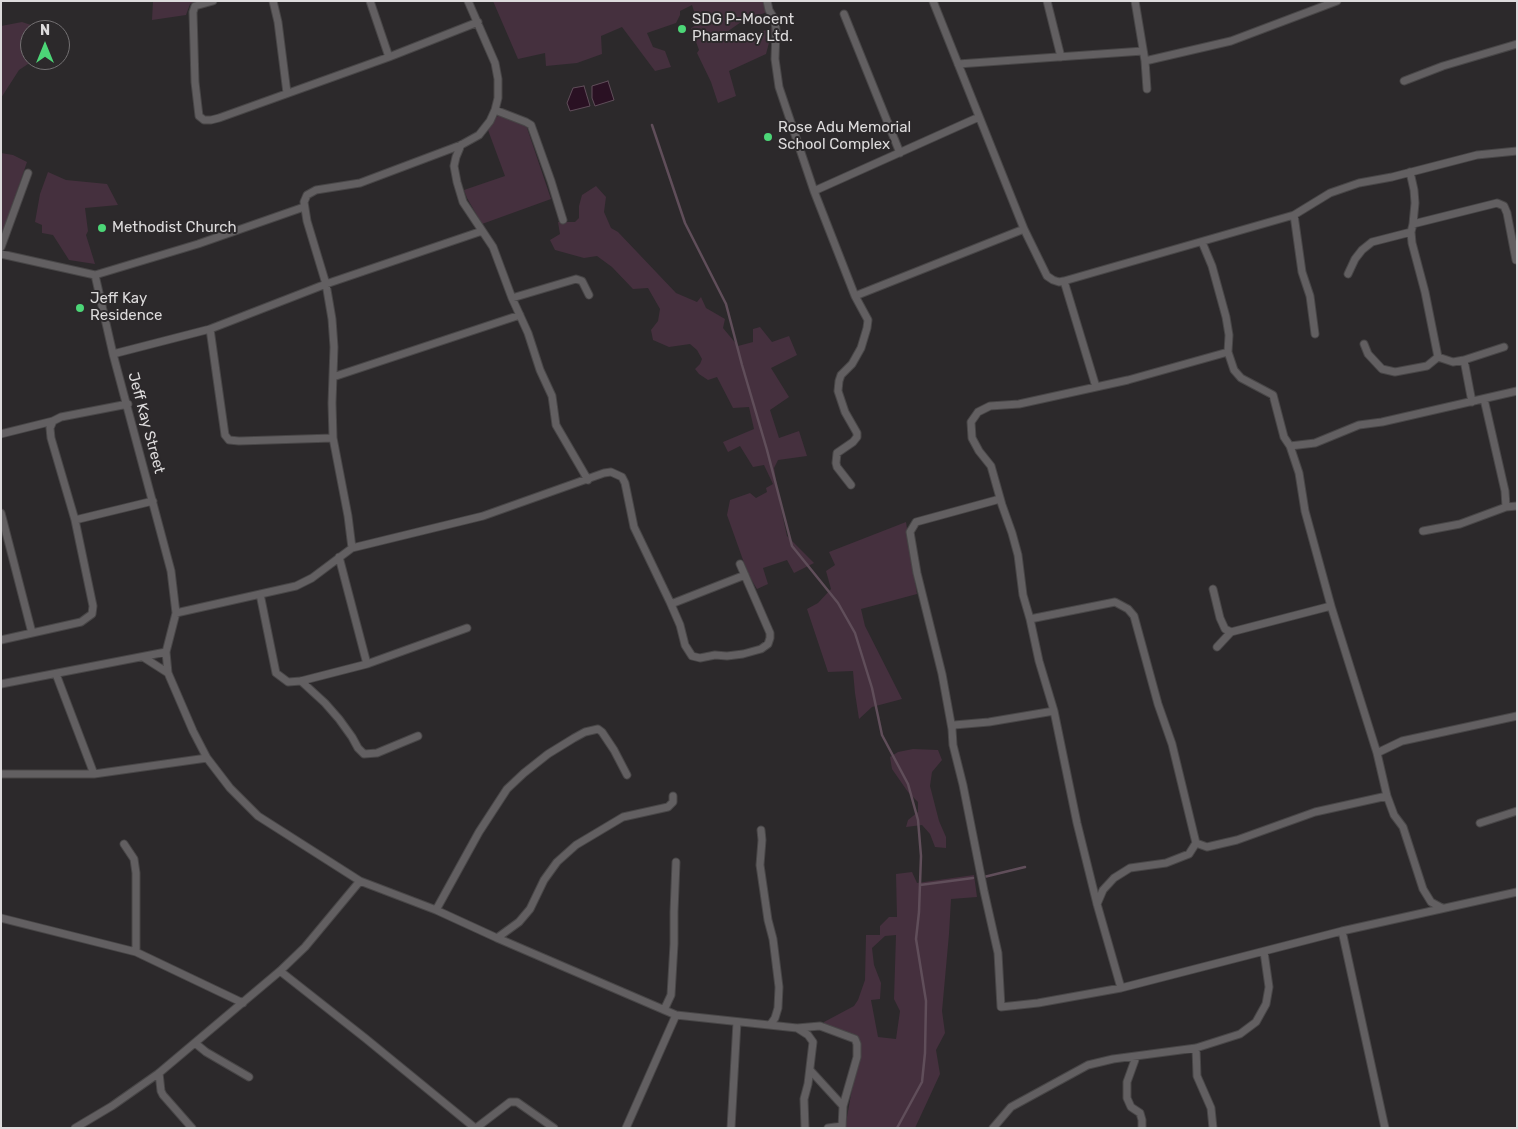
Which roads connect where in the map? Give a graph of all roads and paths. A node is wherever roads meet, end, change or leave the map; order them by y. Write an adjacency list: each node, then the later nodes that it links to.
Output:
1 (212, 1): 20 (street)
2 (273, 1): 20 (street)
3 (370, 1): 14 (street)
4 (468, 1): 11 (street)
5 (767, 1): 28 (street)
6 (933, 1): 17 (street)
7 (1047, 1): 15 (street)
8 (1135, 1): 13 (street)
9 (1338, 1): 16 (street)
10 (844, 14): 25 (street)
11 (478, 22): 14 (street); 21 (street)
12 (1517, 44): 18 (street)
13 (1143, 51): 15 (street); 16 (street)
14 (389, 57): 20 (street)
15 (1061, 58): 17 (street)
16 (1145, 61): 19 (street)
17 (958, 64): 22 (street)
18 (1404, 81)
19 (1147, 89)
20 (287, 93)
21 (495, 110): 23 (street); 31 (street)
22 (979, 118): 25 (street); 33 (street)
23 (462, 145): 29 (street); 34 (street)
24 (1517, 151): 26 (street)
25 (900, 153): 28 (street)
26 (1410, 172): 30 (street); 32 (street)
27 (28, 173): 36 (street)
28 (814, 191): 44 (street)
29 (304, 207): 40 (street); 42 (street)
30 (1294, 215): 35 (street); 48 (street)
31 (563, 220)
32 (1412, 228): 38 (street); 39 (street); 53 (street)
33 (1024, 229): 41 (street); 44 (street)
34 (482, 231): 42 (street); 45 (street)
35 (1202, 242): 41 (street); 51 (street)
36 (1, 247)
37 (1, 254): 40 (street)
38 (1516, 260)
39 (1348, 274)
40 (96, 275): 52 (street, Jeff Kay Street)
41 (1064, 281): 56 (street)
42 (326, 284): 47 (street); 55 (street)
43 (589, 294): 45 (street)
44 (855, 296): 66 (street)
45 (512, 298): 46 (street)
46 (520, 315): 55 (street); 65 (street)
47 (210, 329): 52 (street); 63 (street)
48 (1315, 334)
49 (1364, 344): 53 (street)
50 (1504, 347): 54 (street)
51 (1228, 352): 56 (street); 64 (street)
52 (113, 354): 60 (street, Jeff Kay Street)
53 (1438, 357): 54 (street)
54 (1464, 360): 59 (street)
55 (332, 377): 63 (street)
56 (1096, 387): 67 (street)
57 (1517, 391): 58 (street)
58 (1484, 399): 59 (street); 70 (street)
59 (1472, 402): 64 (street)
60 (128, 404): 61 (street); 68 (street, Jeff Kay Street)
61 (53, 421): 62 (street); 72 (street)
62 (1, 434)
63 (334, 438): 74 (street)
64 (1290, 446): 81 (street)
65 (588, 480): 74 (street); 80 (street)
66 (851, 484)
67 (1000, 499): 83 (street); 98 (street)
68 (153, 501): 72 (street); 82 (street, Jeff Kay Street)
69 (1517, 506): 70 (street)
70 (1506, 507): 73 (street)
71 (1, 513): 86 (street)
72 (75, 520): 86 (street)
73 (1423, 531)
74 (352, 548): 75 (street)
75 (339, 557): 79 (street); 91 (street)
76 (740, 564): 77 (street)
77 (744, 575): 80 (street); 80 (street)
78 (1213, 590): 85 (street)
79 (260, 594): 82 (street); 94 (street)
80 (671, 604)
81 (1331, 606): 85 (street); 100 (street)
82 (176, 613): 89 (street, Jeff Kay Street)
83 (1030, 619): 96 (street); 110 (street)
84 (468, 628): 91 (street)
85 (1230, 632): 88 (street)
86 (32, 633): 87 (street)
87 (1, 640)
88 (1216, 647)
89 (166, 652): 90 (street); 92 (street, Jeff Kay Street)
90 (143, 657): 92 (street); 93 (street)
91 (367, 664): 94 (street)
92 (168, 673): 101 (street, Jeff Kay Street)
93 (56, 674): 95 (street); 103 (street)
94 (301, 682): 99 (street)
95 (1, 684)
96 (1054, 710): 98 (street); 115 (street)
97 (1517, 716): 100 (street)
98 (952, 729): 124 (street)
99 (418, 736)
100 (1377, 752): 106 (street)
101 (208, 758): 103 (street); 113 (street, Jeff Kay Street)
102 (1, 774): 103 (street)
103 (94, 774)
104 (627, 775): 117 (street)
105 (673, 796): 120 (street)
106 (1387, 796): 110 (street); 116 (street)
107 (1517, 811): 108 (street)
108 (1480, 823)
109 (761, 830): 129 (street)
110 (1196, 843): 115 (street)
111 (124, 844): 121 (street)
112 (676, 862): 126 (street)
113 (360, 881): 117 (street, Jeff Kay Street); 123 (street)
114 (1517, 892): 116 (street)
115 (1097, 904): 124 (street)
116 (1442, 908): 119 (street)
117 (436, 910): 120 (street, Jeff Kay Street)
118 (1, 918): 121 (street)
119 (1342, 931): 122 (street); 150 (street)
120 (497, 938): 126 (street, Jeff Kay Street)
121 (136, 952): 125 (street)
122 (1264, 952): 124 (street); 132 (street)
123 (280, 972): 125 (street); 141 (street)
124 (1122, 988)
125 (243, 1003): 131 (street)
126 (664, 1010): 127 (street, Jeff Kay Street)
127 (676, 1015): 128 (street, Jeff Kay Street); 143 (street)
128 (737, 1022): 129 (street, Jeff Kay Street); 144 (street)
129 (770, 1026): 130 (street, Jeff Kay Street)
130 (797, 1028): 134 (street); 137 (street, Jeff Kay Street)
131 (195, 1043): 135 (street); 136 (street)
132 (1196, 1048): 133 (street); 149 (street)
133 (1136, 1057): 147 (street); 148 (street)
134 (810, 1070): 137 (street); 145 (street)
135 (158, 1073): 139 (street); 140 (street)
136 (249, 1077)
137 (843, 1106): 138 (street)
138 (842, 1127): 146 (street)
139 (75, 1128)
140 (192, 1128)
141 (476, 1128): 142 (street)
142 (554, 1128)
143 (626, 1128)
144 (731, 1128)
145 (805, 1128)
146 (828, 1128)
147 (993, 1128)
148 (1142, 1128)
149 (1213, 1128)
150 (1385, 1128)

